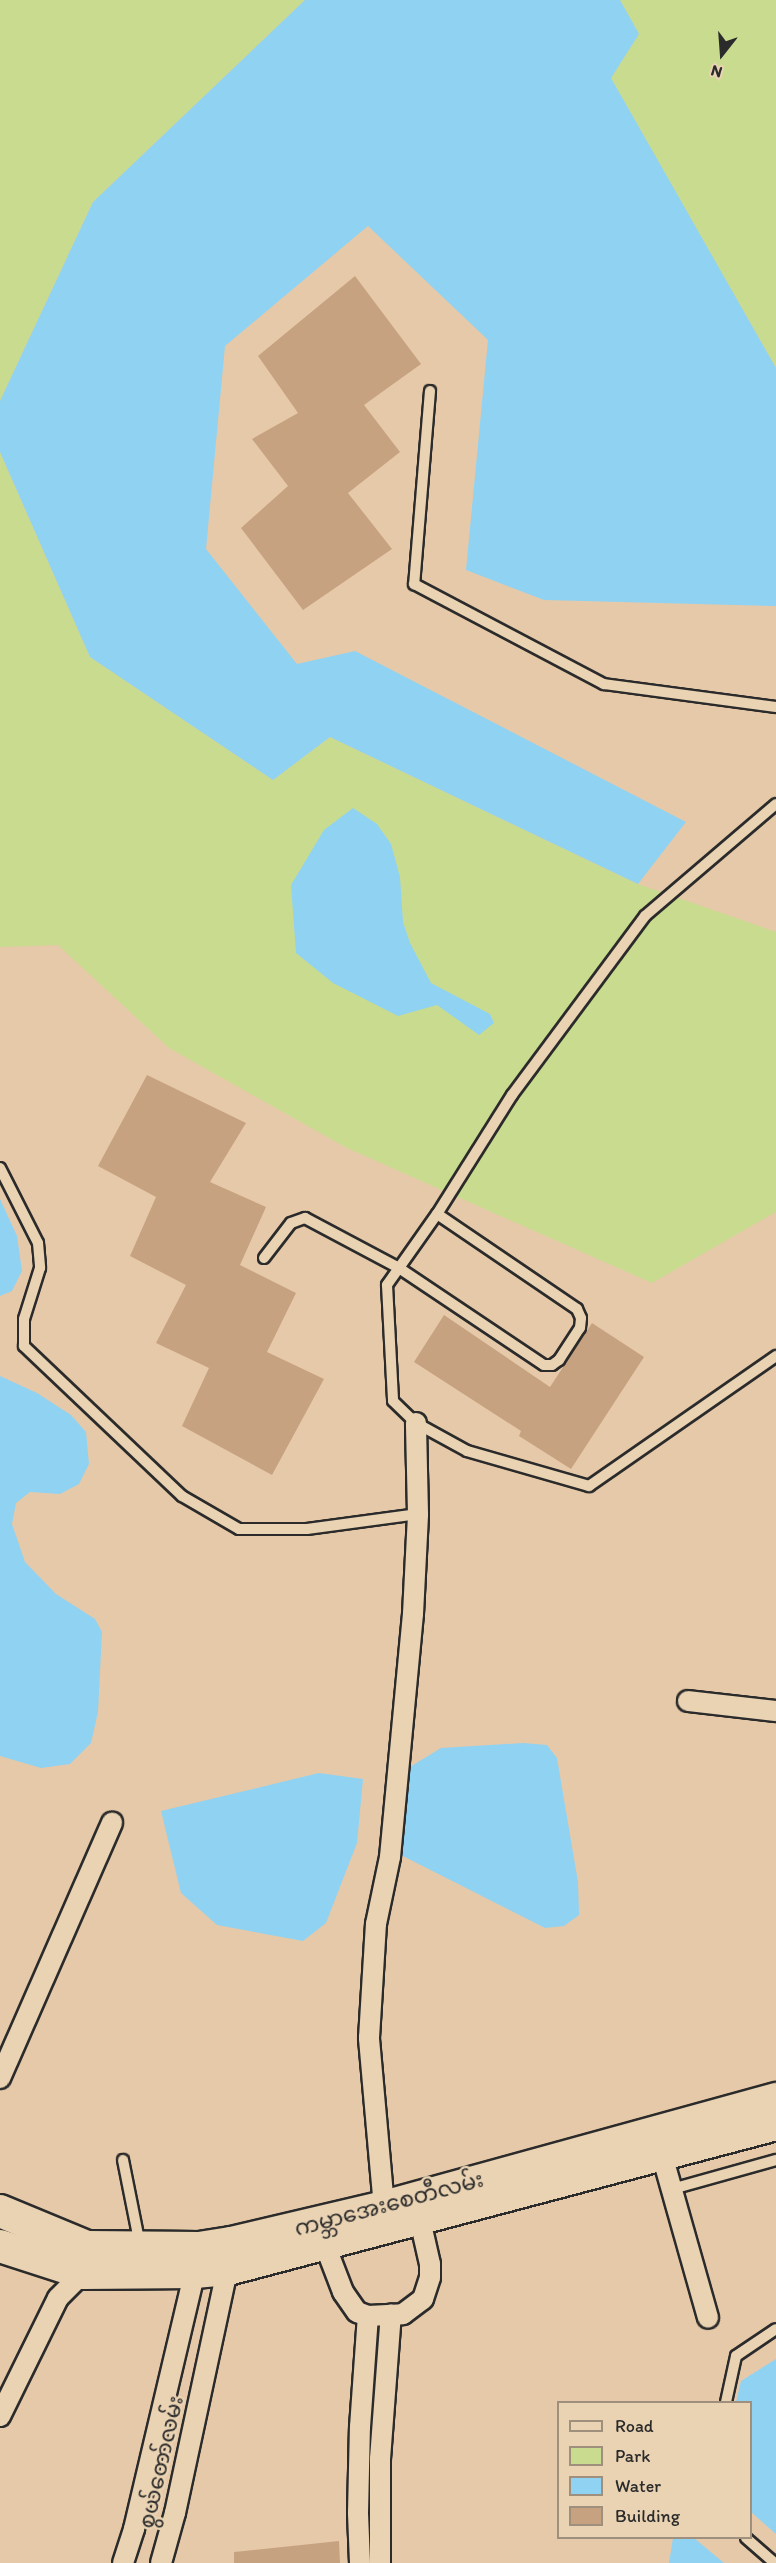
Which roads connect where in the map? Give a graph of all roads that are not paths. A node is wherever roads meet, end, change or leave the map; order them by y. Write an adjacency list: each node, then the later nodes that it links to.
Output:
1 (430, 391): 2 (lane)
2 (776, 707)
3 (772, 807): 5 (lane)
4 (0, 1168): 10 (lane)
5 (437, 1214): 7 (lane); 7 (lane)
6 (264, 1258): 7 (lane)
7 (399, 1268): 9 (lane)
8 (776, 1356): 9 (lane)
9 (416, 1423): 10 (street)
10 (418, 1514): 21 (street)
11 (688, 1701): 12 (street)
12 (776, 1712)
13 (112, 1823): 14 (street)
14 (0, 2078)
15 (776, 2099): 17 (main road, ကမ္ဘာအေးစေတီလမ်း)
16 (776, 2124): 17 (main road, ကမ္ဘာအေးစေတီလမ်း)
17 (649, 2150): 20 (street); 22 (main road, ကမ္ဘာအေးစေတီလမ်း)
18 (123, 2160): 26 (lane)
19 (776, 2160): 20 (lane)
20 (672, 2189): 32 (street)
21 (384, 2207): 22 (main road, ကမ္ဘာအေးစေတီလမ်း); 27 (main road, ကမ္ဘာအေးစေတီလမ်း)
22 (417, 2209): 25 (main road, ကမ္ဘာအေးစေတီလမ်း); 30 (street)
23 (0, 2211): 26 (main road, ကမ္ဘာအေးစေတီလမ်း)
24 (0, 2246): 29 (main road, ကမ္ဘာအေးစေတီလမ်း)
25 (325, 2246): 27 (main road, ကမ္ဘာအေးစေတီလမ်း); 31 (street)
26 (141, 2248): 28 (main road, ကမ္ဘာအေးစေတီလမ်း)
27 (229, 2256): 28 (main road, ကမ္ဘာအေးစေတီလမ်း); 38 (street, စွယ်တော်လမ်း)
28 (197, 2260): 29 (main road, ကမ္ဘာအေးစေတီလမ်း); 37 (street)
29 (82, 2273): 35 (street)
30 (391, 2314): 31 (street); 40 (street)
31 (368, 2316): 39 (street)
32 (708, 2318)
33 (776, 2330): 34 (lane)
34 (726, 2401)
35 (0, 2416)
36 (747, 2539): 41 (lane)
37 (123, 2563)
38 (161, 2563)
39 (360, 2563)
40 (380, 2563)
41 (775, 2563)

